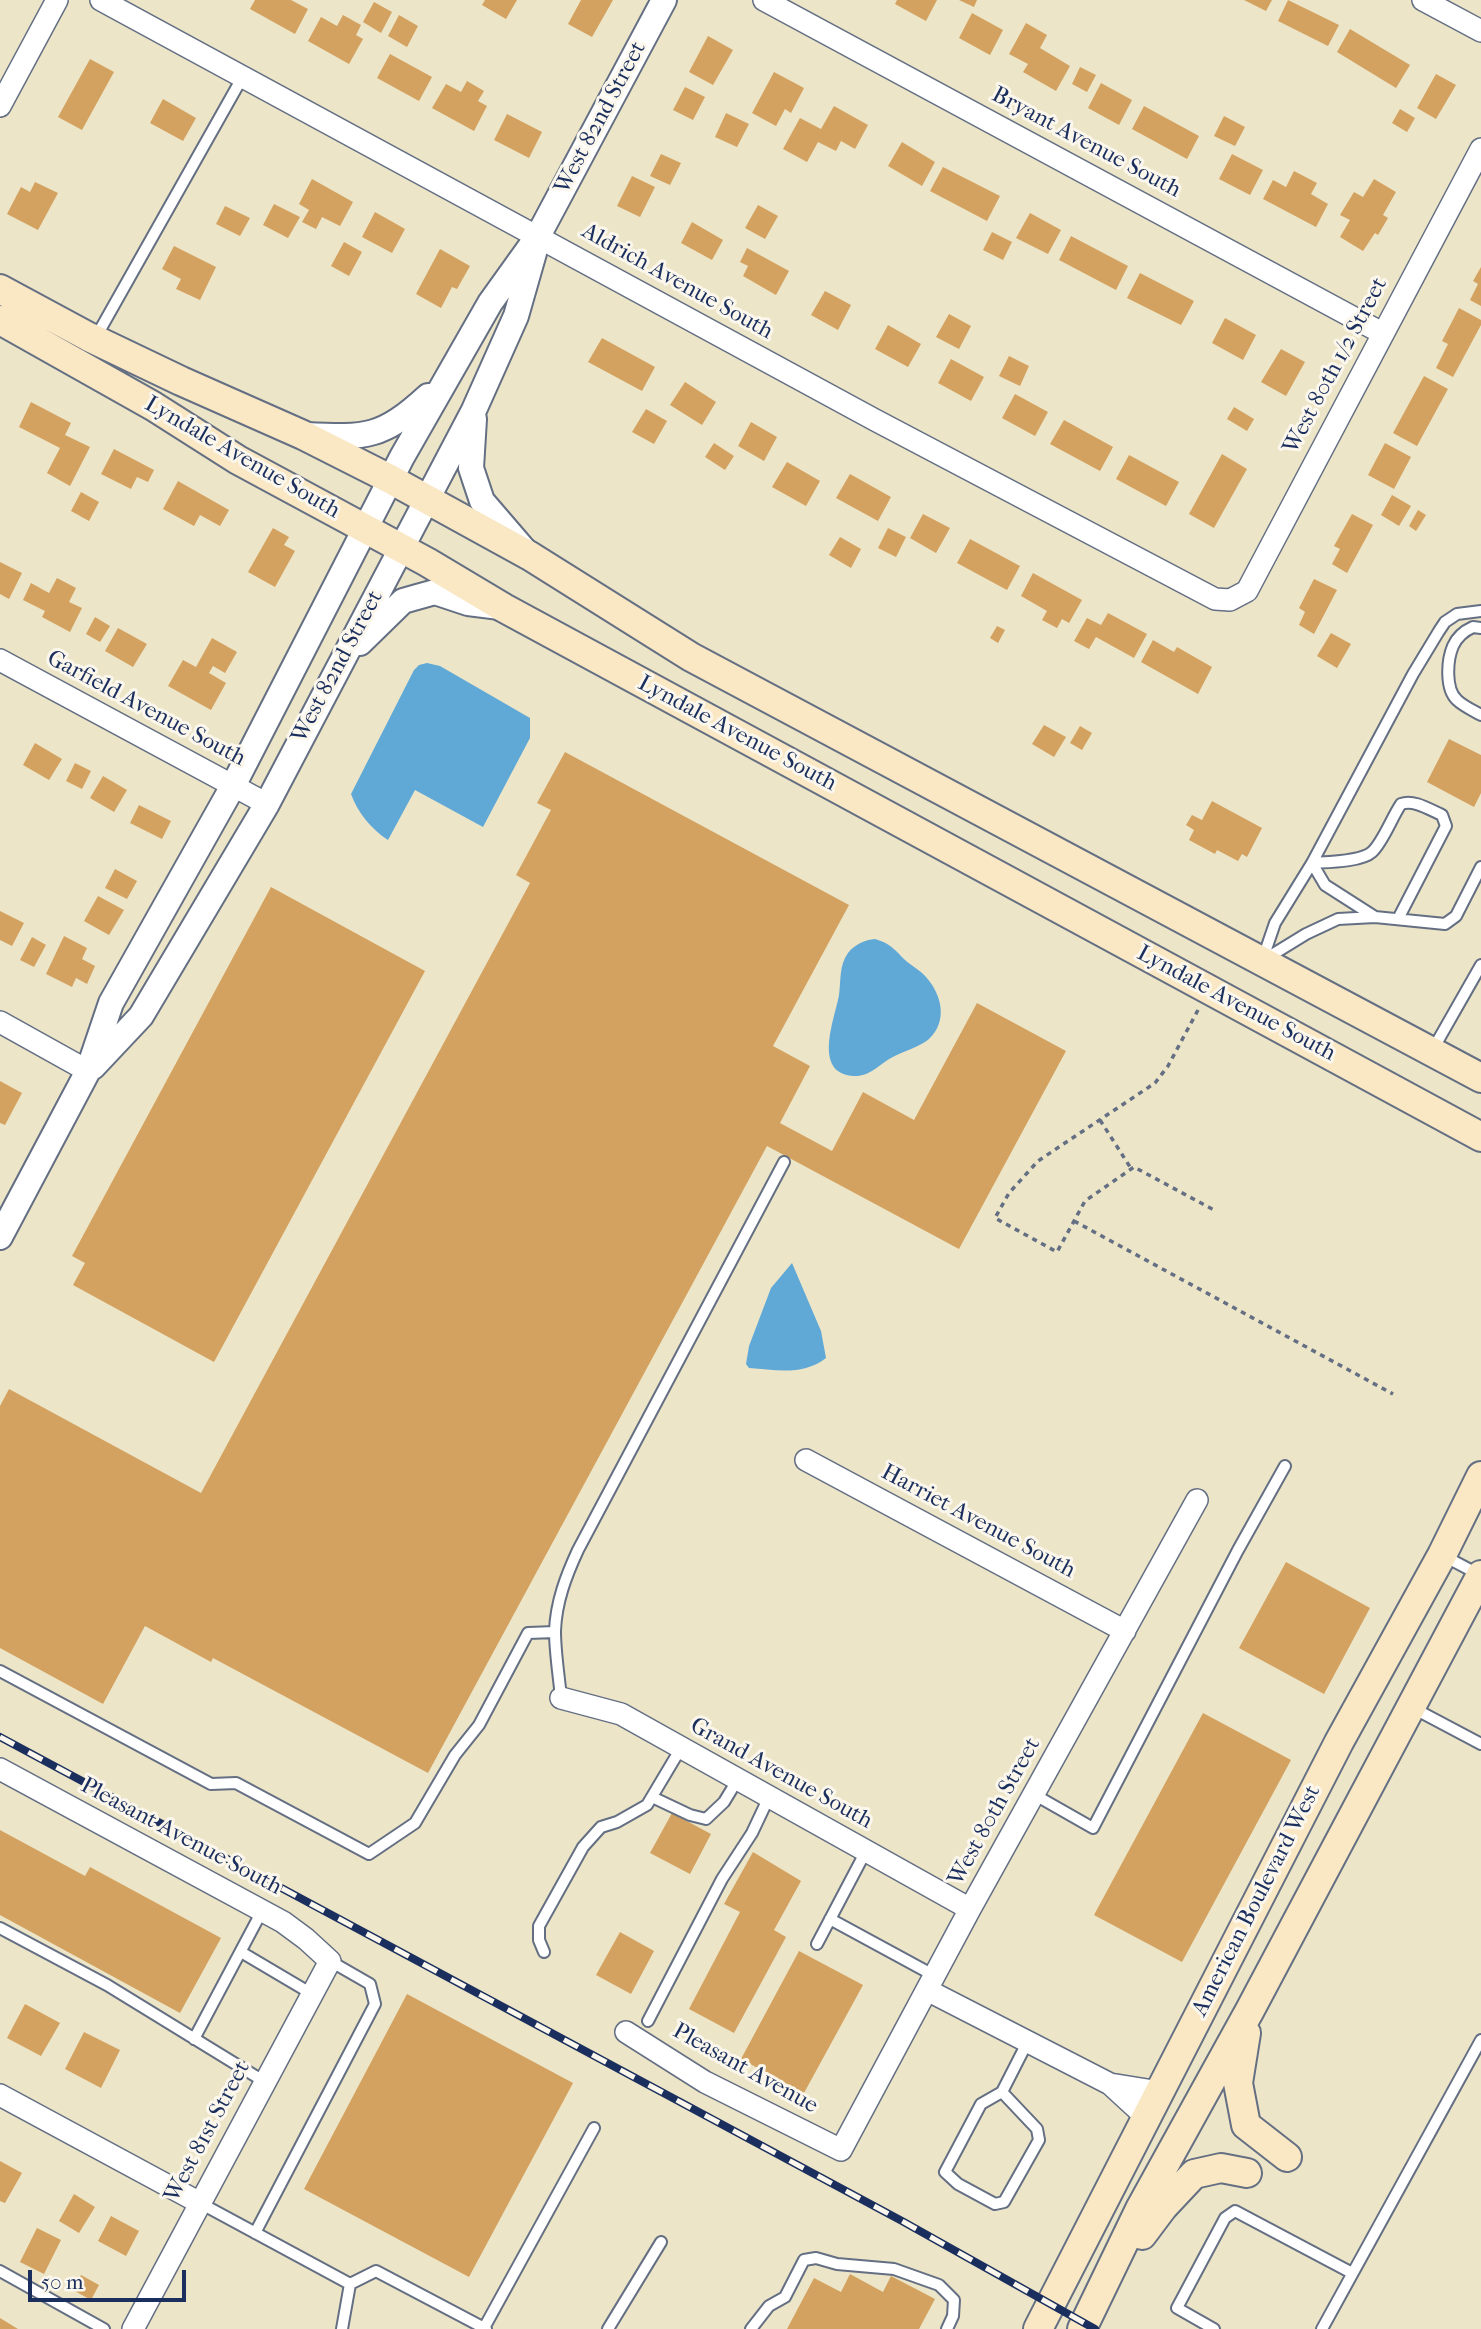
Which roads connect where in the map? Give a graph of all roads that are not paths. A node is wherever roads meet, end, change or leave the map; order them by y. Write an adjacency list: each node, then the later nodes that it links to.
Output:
1 (57, 0): 8 (street)
2 (101, 0): 7 (street, Aldrich Avenue South)
3 (664, 0): 10 (street, West 82nd Street)
4 (764, 0): 13 (street, Bryant Avenue South)
5 (1423, 0): 6 (street)
6 (1481, 31)
7 (242, 78): 10 (street, Aldrich Avenue South); 14 (lane)
8 (0, 106)
9 (1481, 149): 13 (street, West 80th 1/2 Street)
10 (538, 236): 15 (street, West 82nd Street); 16 (street, West 82nd Street); 23 (street, Aldrich Avenue South)
11 (0, 289): 14 (main road, Lyndale Avenue South)
12 (0, 320): 20 (main road, Lyndale Avenue South)
13 (1382, 333): 23 (street, West 80th 1/2 Street)
14 (94, 340): 17 (main road, Lyndale Avenue South)
15 (444, 381): 17 (street); 18 (street, West 82nd Street)
16 (474, 410): 19 (street, West 82nd Street); 22 (street)
17 (303, 435): 18 (main road, Lyndale Avenue South)
18 (390, 480): 19 (main road, Lyndale Avenue South); 20 (street, West 82nd Street)
19 (426, 500): 21 (street, West 82nd Street); 22 (main road, Lyndale Avenue South)
20 (364, 528): 21 (main road, Lyndale Avenue South); 30 (street, West 82nd Street)
21 (401, 548): 24 (main road, Lyndale Avenue South); 28 (street, West 82nd Street)
22 (530, 556): 36 (main road, Lyndale Avenue South)
23 (1230, 600)
24 (503, 608): 28 (street); 43 (main road, Lyndale Avenue South)
25 (1481, 611): 32 (lane)
26 (1481, 628): 29 (lane)
27 (0, 660): 30 (street, Garfield Avenue South)
28 (334, 673): 31 (street, West 82nd Street)
29 (1481, 715)
30 (233, 786): 31 (street, Garfield Avenue South); 41 (street, West 82nd Street)
31 (267, 804): 41 (street, West 82nd Street)
32 (1312, 863): 34 (lane); 35 (lane); 36 (lane)
33 (1481, 867): 35 (lane)
34 (1376, 917): 35 (lane); 36 (lane)
35 (1398, 919)
36 (1262, 961): 40 (main road, Lyndale Avenue South)
37 (1481, 965): 38 (lane)
38 (1478, 980): 40 (lane)
39 (0, 1022): 41 (street)
40 (1431, 1051): 42 (main road, Lyndale Avenue South)
41 (88, 1071): 45 (street, West 82nd Street)
42 (1481, 1078)
43 (1481, 1137)
44 (785, 1163): 53 (lane)
45 (0, 1237)
46 (806, 1460): 52 (street, Harriet Avenue South)
47 (1285, 1466): 61 (lane)
48 (1481, 1476): 50 (main road, American Boulevard West)
49 (1197, 1500): 52 (street, West 80th Street)
50 (1442, 1555): 51 (lane); 84 (main road, American Boulevard West)
51 (1481, 1576): 56 (main road, American Boulevard West)
52 (1125, 1631): 61 (street, West 80th Street)
53 (555, 1632): 54 (lane); 55 (lane)
54 (0, 1671)
55 (561, 1698): 58 (street, Grand Avenue South)
56 (1410, 1706): 57 (lane); 75 (main road, American Boulevard West)
57 (1481, 1744)
58 (681, 1748): 60 (street, Grand Avenue South); 62 (lane)
59 (0, 1769): 66 (street, Pleasant Avenue South)
60 (738, 1780): 62 (lane); 63 (street, Grand Avenue South)
61 (1035, 1795): 65 (street, West 80th Street)
62 (652, 1797): 71 (lane)
63 (769, 1797): 64 (street, Grand Avenue South); 76 (lane)
64 (866, 1851): 65 (street, Grand Avenue South); 67 (lane)
65 (970, 1909): 73 (street, West 80th Street)
66 (262, 1911): 70 (lane); 72 (street, Pleasant Avenue South)
67 (830, 1919): 69 (lane); 73 (lane)
68 (0, 1928): 78 (lane)
69 (817, 1944)
70 (241, 1952): 74 (lane); 78 (lane)
71 (544, 1952)
72 (330, 1961): 74 (street, West 81st Street); 92 (lane)
73 (931, 1983): 80 (street); 88 (street, West 80th Street)
74 (312, 1994): 81 (street, West 81st Street)
75 (1250, 2010): 89 (main road); 97 (main road, American Boulevard West)
76 (648, 2021)
77 (626, 2032): 88 (street, Pleasant Avenue)
78 (194, 2039): 81 (lane)
79 (1481, 2040): 95 (lane)
80 (1028, 2041): 82 (street); 83 (lane)
81 (265, 2082): 91 (street, West 81st Street)
82 (1110, 2084): 84 (street); 86 (street)
83 (1002, 2092): 83 (lane)
84 (1160, 2092): 86 (main road, American Boulevard West)
85 (0, 2095): 91 (street)
86 (1147, 2118): 105 (main road, American Boulevard West)
87 (594, 2128): 101 (lane)
88 (841, 2150)
89 (1287, 2157)
90 (1247, 2172): 97 (main road)
91 (200, 2203): 92 (lane); 99 (street, West 81st Street)
92 (255, 2233): 96 (lane)
93 (661, 2242): 102 (lane)
94 (0, 2271): 98 (lane)
95 (1352, 2273): 107 (lane); 108 (lane)
96 (350, 2284): 100 (lane); 101 (lane)
97 (1102, 2287): 106 (main road, American Boulevard West)
98 (104, 2329)
99 (132, 2329)
100 (342, 2329)
101 (485, 2329)
102 (608, 2329)
103 (751, 2329): 104 (lane)
104 (947, 2329)
105 (1038, 2329)
106 (1082, 2329)
107 (1214, 2329)
108 (1322, 2329)

